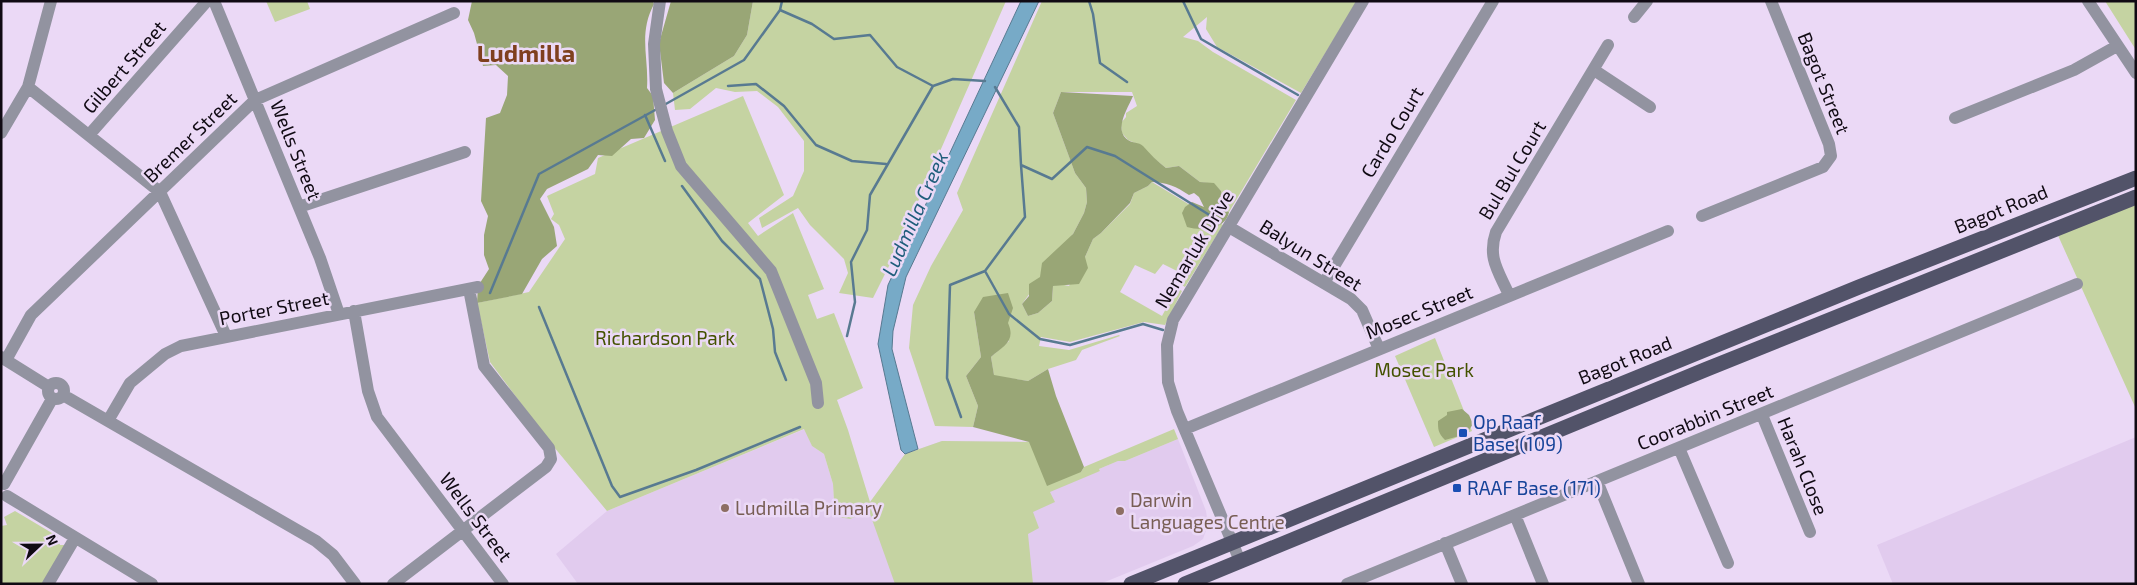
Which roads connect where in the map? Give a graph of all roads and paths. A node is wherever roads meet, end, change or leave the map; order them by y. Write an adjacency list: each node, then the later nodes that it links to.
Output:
1 (51, 1): 16 (street)
2 (207, 1): 21 (street, Gilbert Street)
3 (214, 1): 17 (street, Wells Street)
4 (660, 1): 39 (street)
5 (1363, 1): 28 (street, Nemarluk Drive)
6 (1493, 1): 30 (street, Cardo Court)
7 (1647, 1): 11 (street)
8 (1771, 1): 27 (street, Bagot Street)
9 (2088, 1): 13 (street)
10 (454, 13): 17 (street, Bremer Street)
11 (1634, 17)
12 (1608, 45): 14 (street, Bul Bul Court)
13 (2117, 46): 15 (street); 19 (street)
14 (1594, 70): 18 (street); 32 (street, Bul Bul Court)
15 (2136, 73)
16 (28, 87): 20 (street); 21 (street)
17 (255, 100): 24 (street, Bremer Street); 26 (street, Wells Street)
18 (1650, 107)
19 (1954, 118)
20 (1, 133)
21 (89, 135): 24 (street)
22 (465, 152): 26 (street)
23 (2136, 178): 50 (main road, Bagot Road)
24 (160, 192): 35 (street); 37 (street, Bremer Street)
25 (2136, 197): 52 (main road, Bagot Road)
26 (299, 207): 34 (street, Wells Street)
27 (1702, 216)
28 (1229, 227): 30 (street, Balyun Street); 42 (street, Nemarluk Drive)
29 (1668, 231): 32 (street, Mosec Street)
30 (1324, 283): 36 (street, Balyun Street)
31 (2078, 284): 40 (street, Coorabbin Street)
32 (1509, 295): 36 (street, Mosec Street)
33 (354, 311): 34 (street, Porter Street); 47 (street, Wells Street); 47 (street, Porter Street)
34 (339, 314): 35 (street, Porter Street)
35 (226, 336): 41 (street, Porter Street)
36 (1379, 349): 42 (street, Mosec Street)
37 (4, 358): 38 (street)
38 (55, 393): 41 (street); 45 (street)
39 (818, 403)
40 (1762, 415): 43 (street, Coorabbin Street); 48 (street, Harah Close)
41 (109, 420): 57 (street)
42 (1184, 429): 50 (street, Nemarluk Drive)
43 (1679, 448): 44 (street, Coorabbin Street); 53 (street)
44 (1597, 481): 46 (street, Coorabbin Street); 65 (street)
45 (3, 490): 49 (street)
46 (1515, 515): 51 (street, Coorabbin Street); 64 (street)
47 (463, 531): 58 (street); 59 (street, Wells Street)
48 (1810, 532)
49 (75, 538): 55 (street); 56 (street)
50 (1232, 542): 52 (street, Nemarluk Drive); 60 (main road, Bagot Road)
51 (1446, 543): 54 (street, Coorabbin Street); 63 (street)
52 (1240, 561): 61 (main road, Bagot Road)
53 (1728, 563)
54 (1366, 580): 62 (street, Coorabbin Street)
55 (48, 584)
56 (152, 584)
57 (355, 584)
58 (393, 584)
59 (503, 584)
60 (1131, 584)
61 (1185, 584)
62 (1347, 584)
63 (1462, 584)
64 (1543, 584)
65 (1639, 584)

